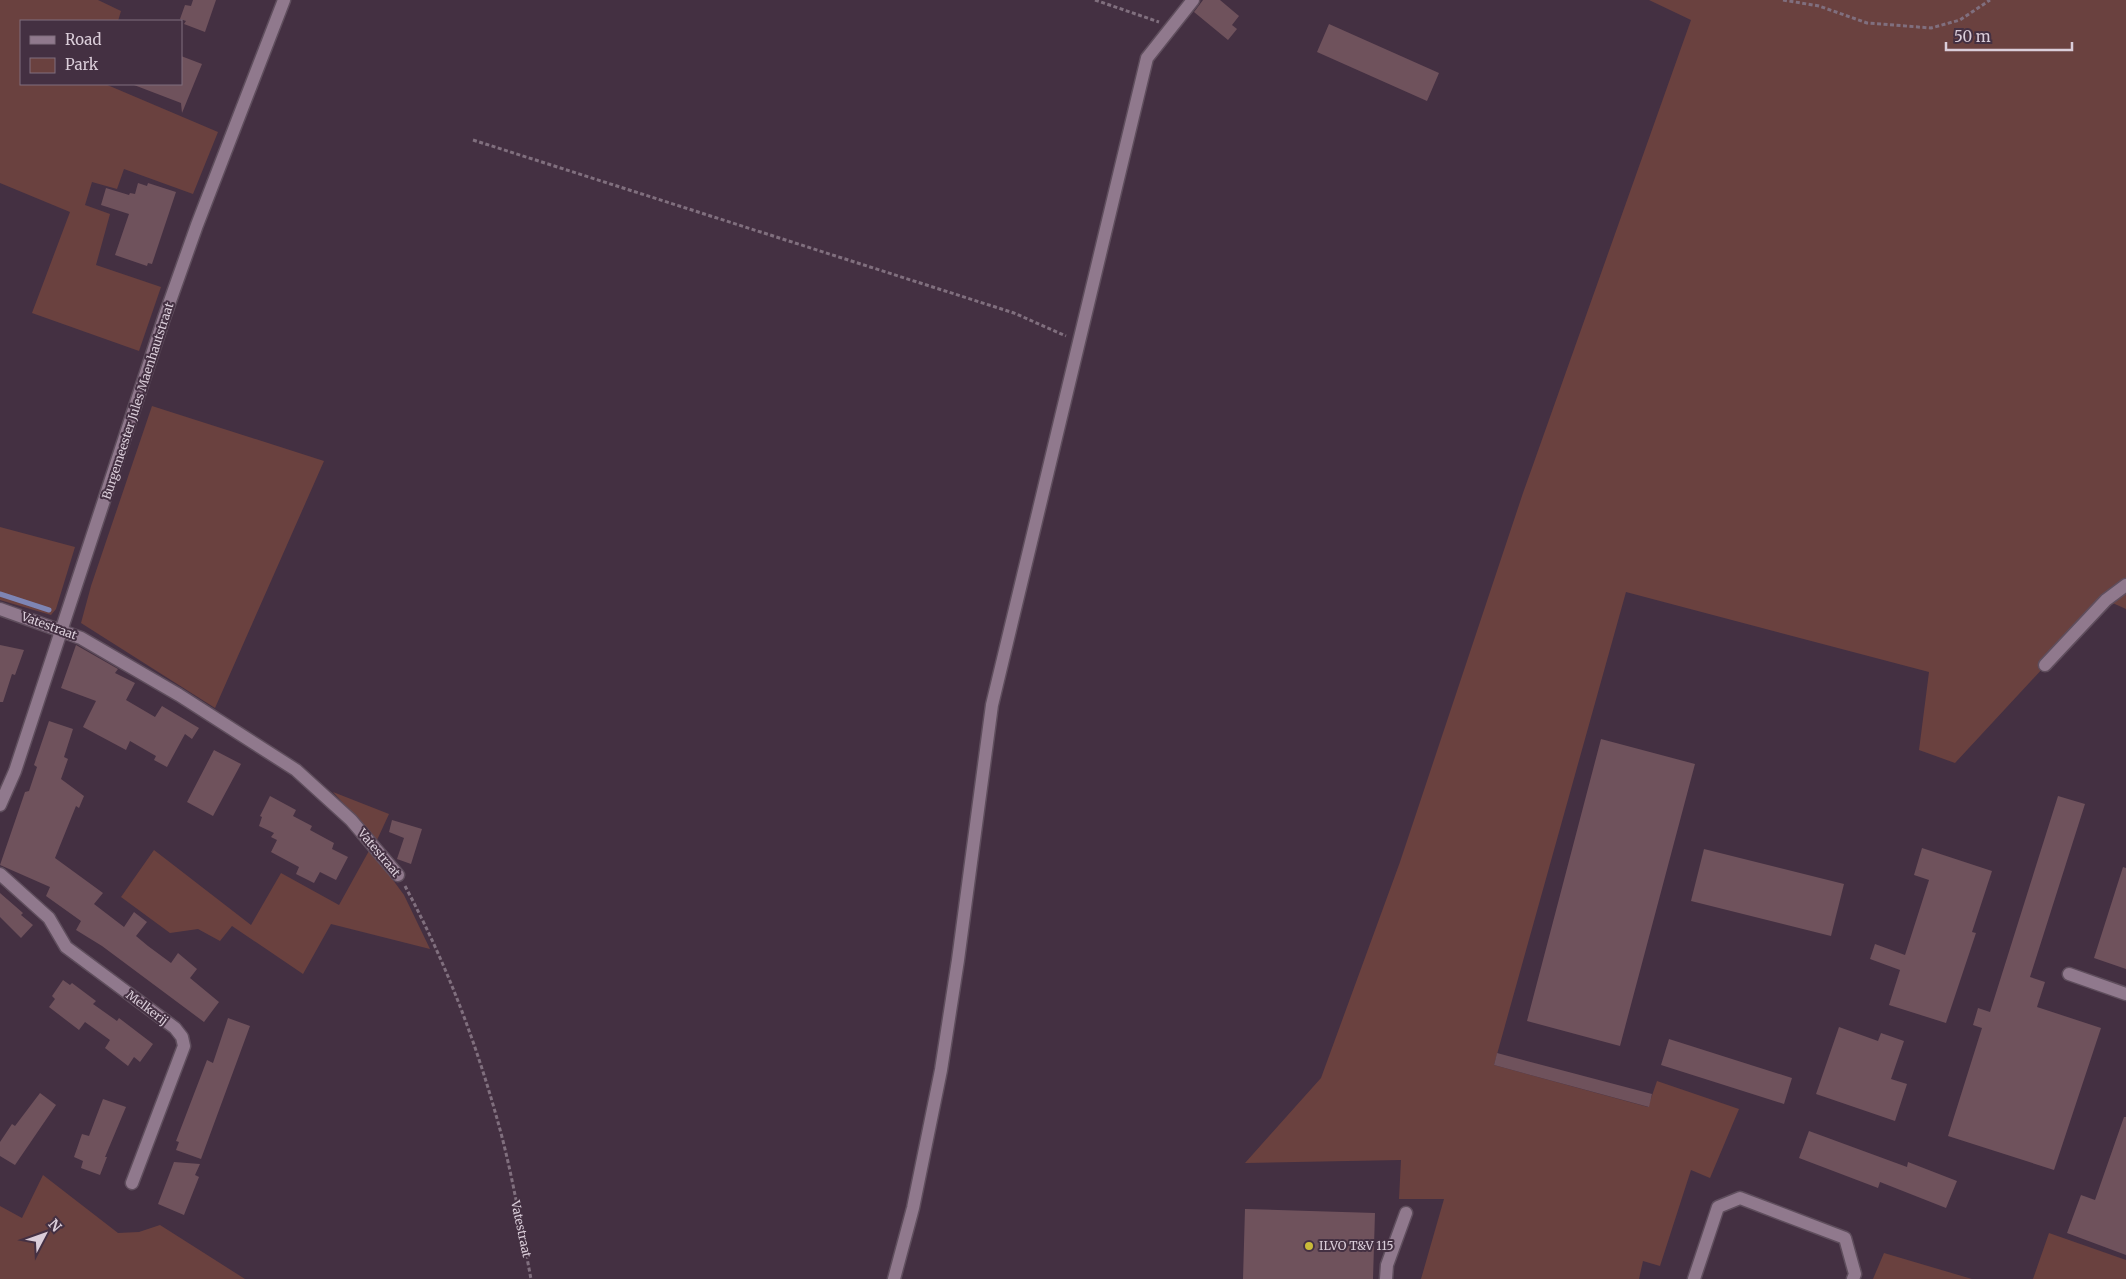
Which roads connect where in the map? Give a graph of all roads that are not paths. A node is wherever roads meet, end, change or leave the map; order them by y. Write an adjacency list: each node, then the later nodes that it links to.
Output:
1 (284, 0): 5 (street, Burgemeester Jules Maenhautstraat)
2 (1193, 0): 14 (street)
3 (2126, 585): 6 (street)
4 (0, 609): 5 (street, Vatestraat)
5 (62, 631): 7 (street, Burgemeester Jules Maenhautstraat); 9 (street, Vatestraat)
6 (2046, 665)
7 (0, 805)
8 (0, 874): 12 (street, Melkerij)
9 (398, 875)
10 (2069, 974): 11 (street)
11 (2126, 994)
12 (132, 1182)
13 (1406, 1212): 15 (street)
14 (894, 1279)
15 (1386, 1279)
16 (1694, 1279): 17 (street)
17 (1853, 1279)

